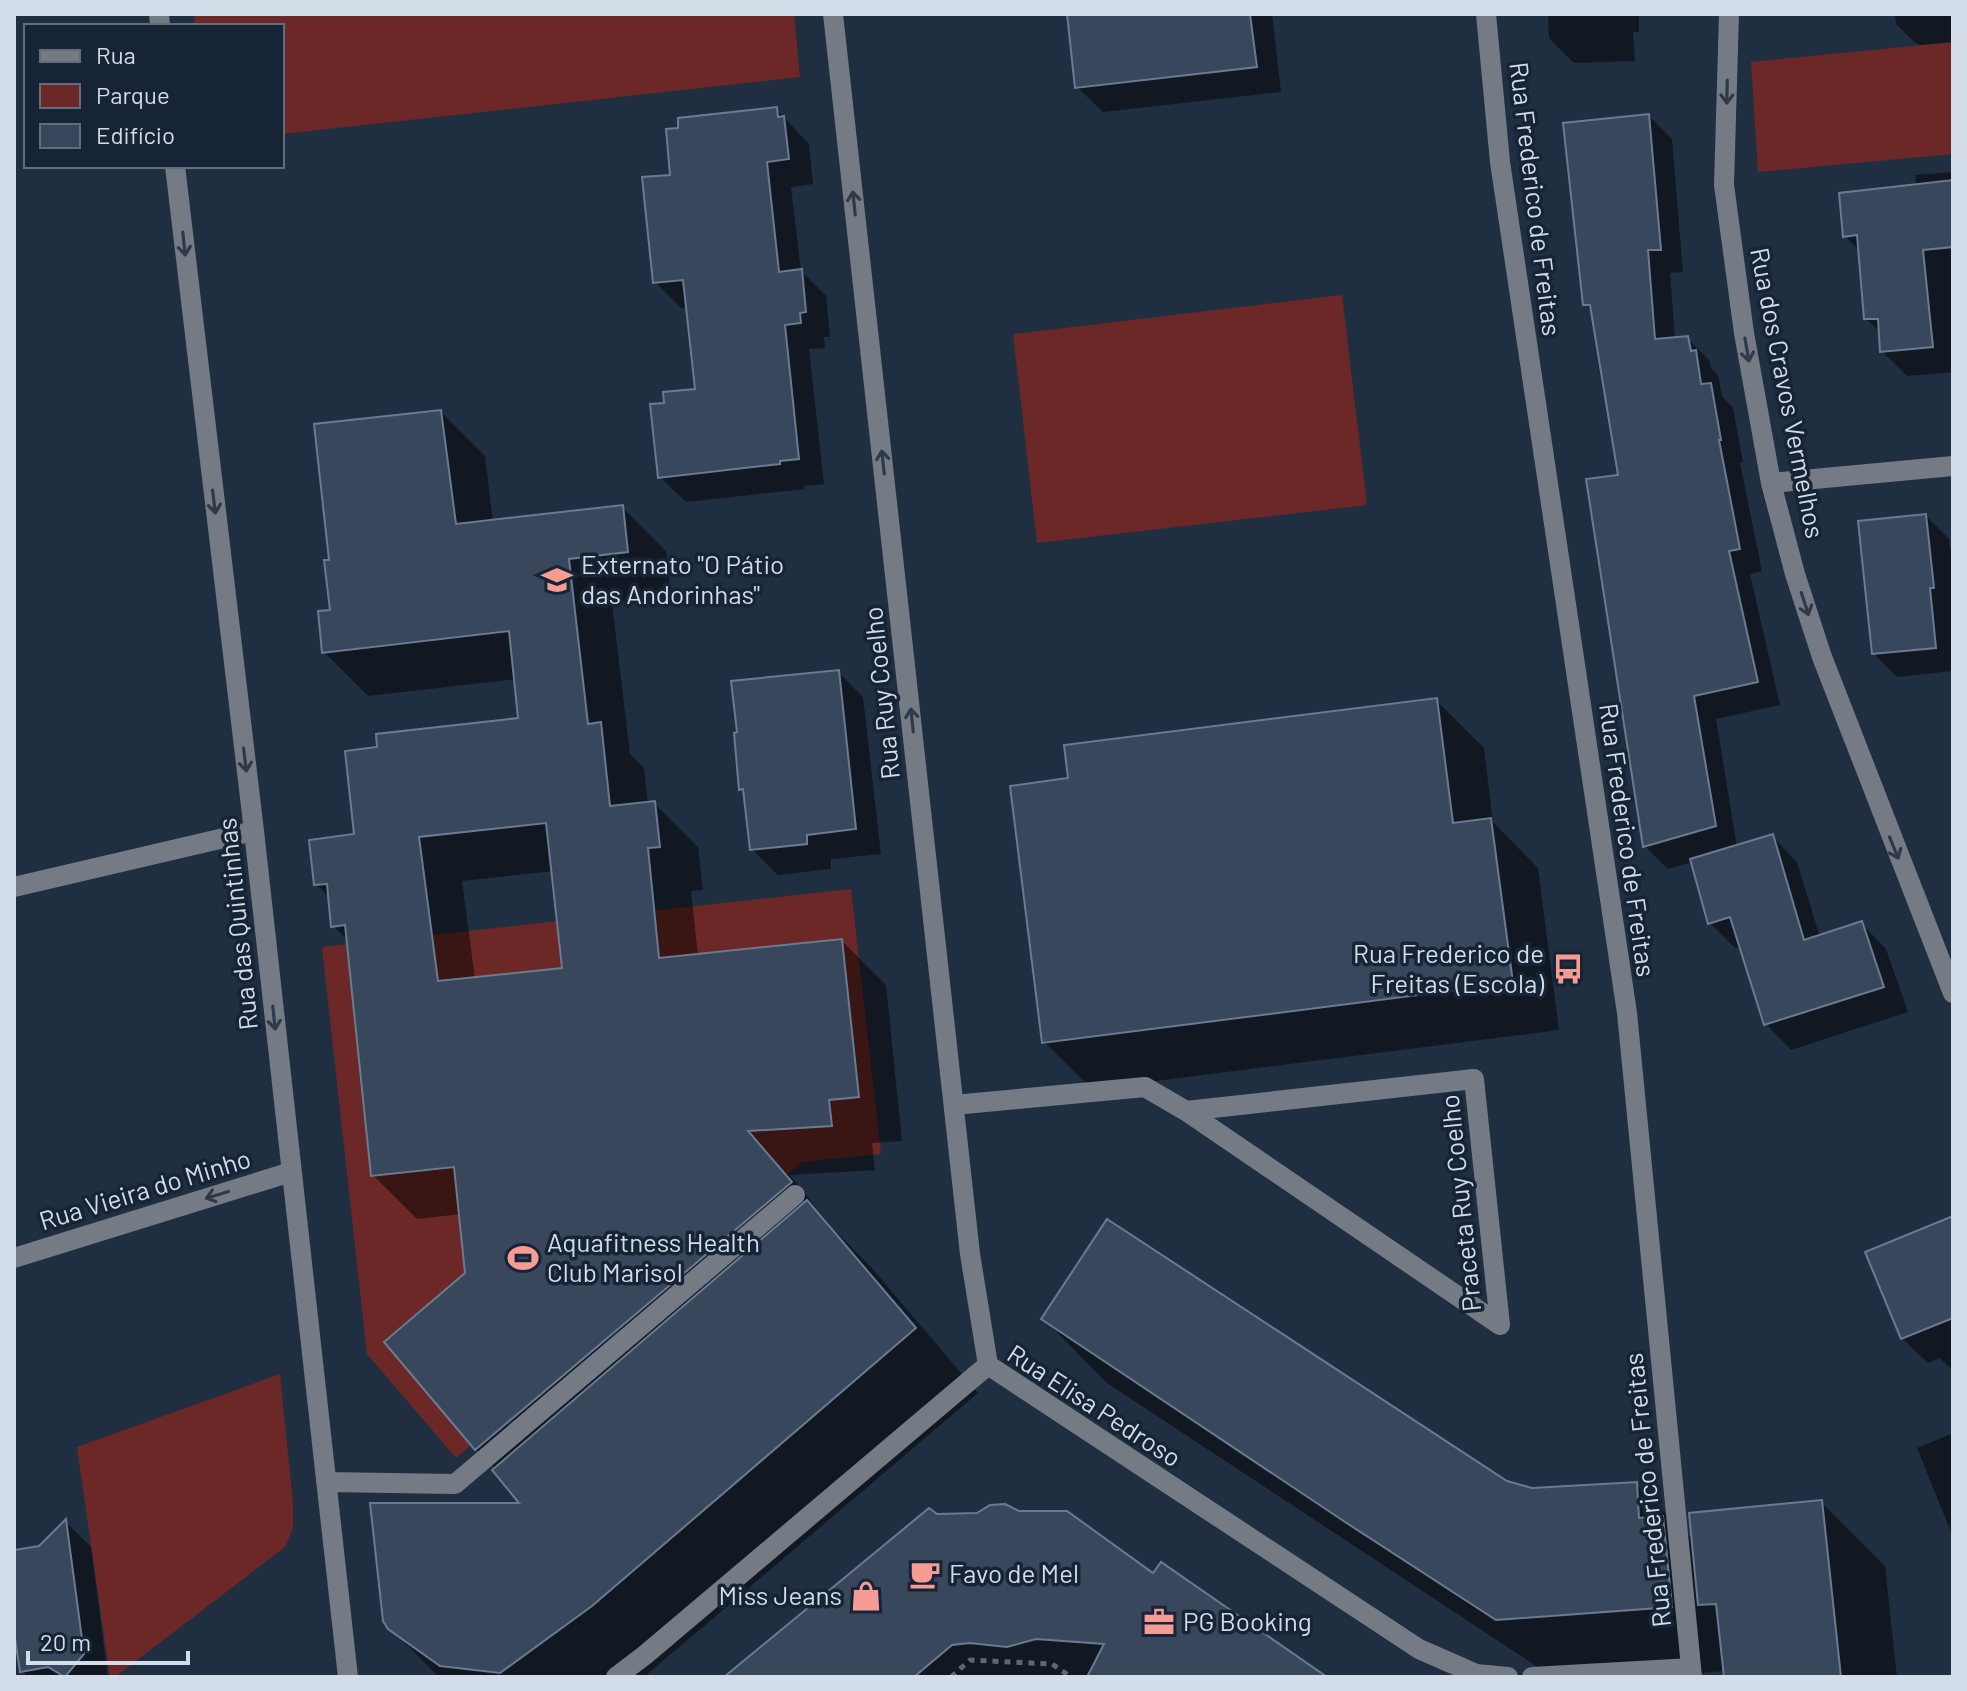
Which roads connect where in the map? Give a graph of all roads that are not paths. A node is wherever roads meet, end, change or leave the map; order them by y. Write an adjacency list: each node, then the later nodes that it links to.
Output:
1 (833, 14): 10 (street, Rua Ruy Coelho, one-way to 1)
2 (1486, 14): 17 (street, Rua Frederico de Freitas)
3 (1729, 14): 6 (street, Rua dos Cravos Vermelhos, one-way to 6)
4 (175, 168): 7 (street, Rua das Quintinhas, one-way to 7)
5 (1953, 466): 6 (street)
6 (1771, 483): 9 (street, Rua dos Cravos Vermelhos, one-way to 9)
7 (254, 831): 8 (street); 12 (street, Rua das Quintinhas, one-way to 12)
8 (14, 887)
9 (1953, 993)
10 (954, 1105): 11 (street, Praceta Ruy Coelho); 15 (street, Rua Ruy Coelho)
11 (1186, 1111): 11 (street, Praceta Ruy Coelho)
12 (291, 1172): 14 (street, Rua Vieira do Minho, one-way to 14); 16 (street, Rua das Quintinhas)
13 (795, 1195): 16 (street)
14 (14, 1258)
15 (988, 1365): 19 (street, Rua Elisa Pedroso); 20 (street, Rua Elisa Pedroso)
16 (326, 1482): 18 (street, Rua das Quintinhas)
17 (1692, 1673): 21 (street)
18 (348, 1677)
19 (616, 1677)
20 (1508, 1677)
21 (1532, 1677)

